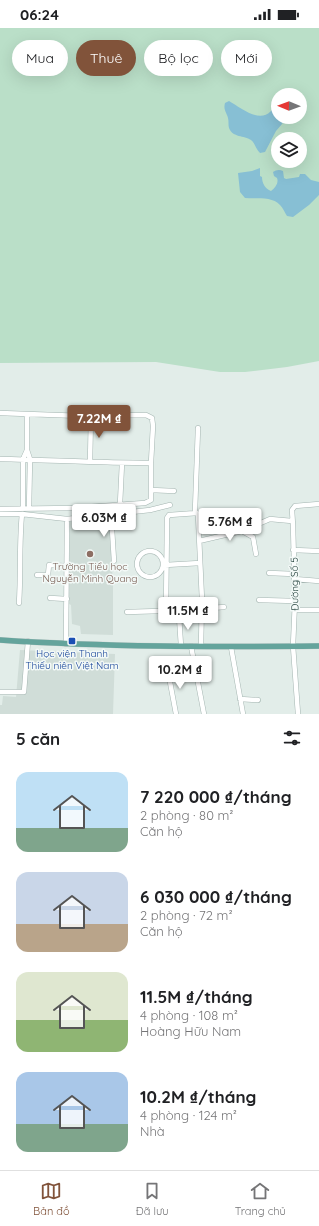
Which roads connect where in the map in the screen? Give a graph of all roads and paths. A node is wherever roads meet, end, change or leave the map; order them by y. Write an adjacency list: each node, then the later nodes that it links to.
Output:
1 (0, 413): 2 (street)
2 (27, 414): 3 (street); 5 (street)
3 (91, 416): 9 (street); 10 (street)
4 (198, 428): 21 (street)
5 (27, 450): 7 (street); 8 (street)
6 (0, 459): 7 (street)
7 (24, 459): 8 (street); 19 (street)
8 (30, 459): 9 (street); 18 (street)
9 (90, 462): 11 (street)
10 (151, 462): 11 (street); 12 (street)
11 (122, 463): 14 (street)
12 (151, 490): 13 (street); 14 (street)
13 (174, 491)
14 (120, 504): 18 (street)
15 (319, 504): 24 (street)
16 (170, 505): 20 (street)
17 (0, 509): 19 (street)
18 (29, 509): 19 (street)
19 (23, 511): 22 (street); 23 (street); 43 (street)
20 (111, 513): 23 (street); 30 (street)
21 (197, 513): 26 (street); 32 (street)
22 (0, 514)
23 (67, 519): 33 (street)
24 (292, 521): 25 (street); 27 (street, Đường Số 5)
25 (242, 531): 26 (street); 29 (street)
26 (199, 541): 31 (street)
27 (293, 550): 28 (street); 35 (street, Đường Số 5)
28 (319, 551)
29 (256, 554)
30 (114, 561)
31 (200, 563): 32 (street); 45 (street)
32 (165, 565): 32 (street); 49 (street)
33 (66, 566): 36 (street); 40 (street)
34 (269, 573): 35 (street)
35 (294, 574): 37 (street, Đường Số 5)
36 (37, 575)
37 (294, 580): 38 (street); 42 (street, Đường Số 5)
38 (319, 581)
39 (50, 598): 40 (street)
40 (66, 599): 54 (street)
41 (259, 600): 42 (street)
42 (295, 601): 47 (street, Đường Số 5)
43 (19, 602)
44 (224, 607): 45 (street)
45 (201, 609): 57 (street)
46 (192, 610): 49 (street)
47 (295, 610): 48 (street); 58 (street, Đường Số 5)
48 (319, 610)
49 (166, 611): 50 (street)
50 (128, 612)
51 (180, 616): 55 (street)
52 (0, 640): 53 (main road)
53 (28, 642): 54 (main road); 62 (street)
54 (66, 644): 55 (main road)
55 (181, 646): 56 (main road)
56 (191, 646): 57 (main road); 61 (street)
57 (201, 646): 60 (main road)
58 (293, 646): 59 (main road); 60 (main road); 68 (street, Đường Số 5)
59 (319, 646)
60 (231, 647): 63 (street)
61 (197, 678): 65 (street); 66 (street)
62 (0, 692)
63 (240, 699): 64 (street); 67 (street)
64 (258, 700)
65 (176, 714)
66 (204, 714)
67 (243, 714)
68 (298, 714)

